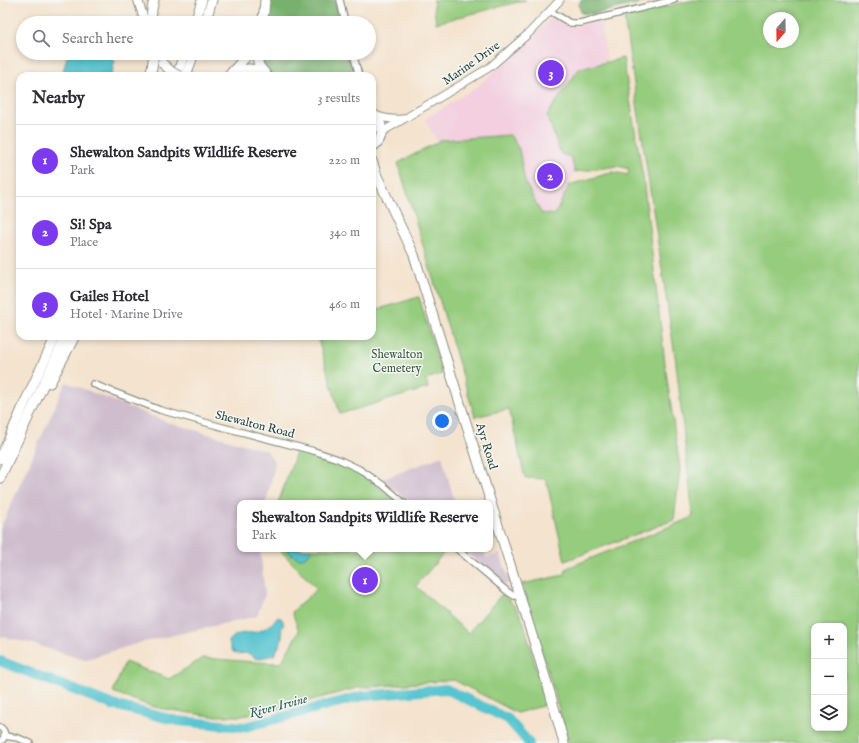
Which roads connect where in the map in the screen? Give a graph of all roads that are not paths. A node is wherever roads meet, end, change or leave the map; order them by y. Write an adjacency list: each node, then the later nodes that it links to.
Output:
1 (138, 0): 10 (main road)
2 (154, 0): 11 (main road)
3 (202, 0): 12 (main road)
4 (212, 0): 13 (main road)
5 (265, 0): 14 (main road)
6 (340, 0): 15 (street)
7 (560, 0): 9 (street, Marine Drive)
8 (674, 0): 9 (street)
9 (550, 11): 34 (street, Marine Drive)
10 (143, 16)
11 (152, 16)
12 (196, 16)
13 (207, 16)
14 (263, 16)
15 (343, 16)
16 (153, 60): 23 (main road)
17 (160, 60): 24 (main road, bridge)
18 (182, 60): 25 (main road)
19 (192, 60): 26 (main road)
20 (243, 60): 27 (main road)
21 (258, 60): 30 (main road)
22 (355, 60): 31 (street)
23 (151, 72)
24 (172, 72)
25 (179, 72)
26 (187, 72)
27 (232, 72)
28 (235, 72): 29 (main road)
29 (261, 72)
30 (264, 72)
31 (357, 72)
32 (376, 115): 34 (street, Marine Drive)
33 (376, 117): 35 (main road)
34 (405, 118): 35 (street, Marine Drive)
35 (381, 135): 36 (main road); 37 (main road, Ayr Road)
36 (376, 143)
37 (376, 150)
38 (376, 173): 49 (main road, Ayr Road)
39 (49, 340): 44 (main road)
40 (54, 340): 44 (main road)
41 (64, 340): 45 (main road)
42 (72, 340): 45 (main road)
43 (93, 384): 48 (street, Shewalton Road)
44 (26, 400): 46 (main road)
45 (10, 455): 47 (main road)
46 (0, 459)
47 (0, 478)
48 (400, 500)
49 (490, 500)
50 (493, 509): 52 (main road, Ayr Road)
51 (461, 552): 52 (street)
52 (520, 596): 57 (main road, Ayr Road)
53 (0, 727): 54 (street)
54 (5, 736): 55 (street); 56 (street)
55 (0, 742)
56 (28, 743)
57 (564, 743)

